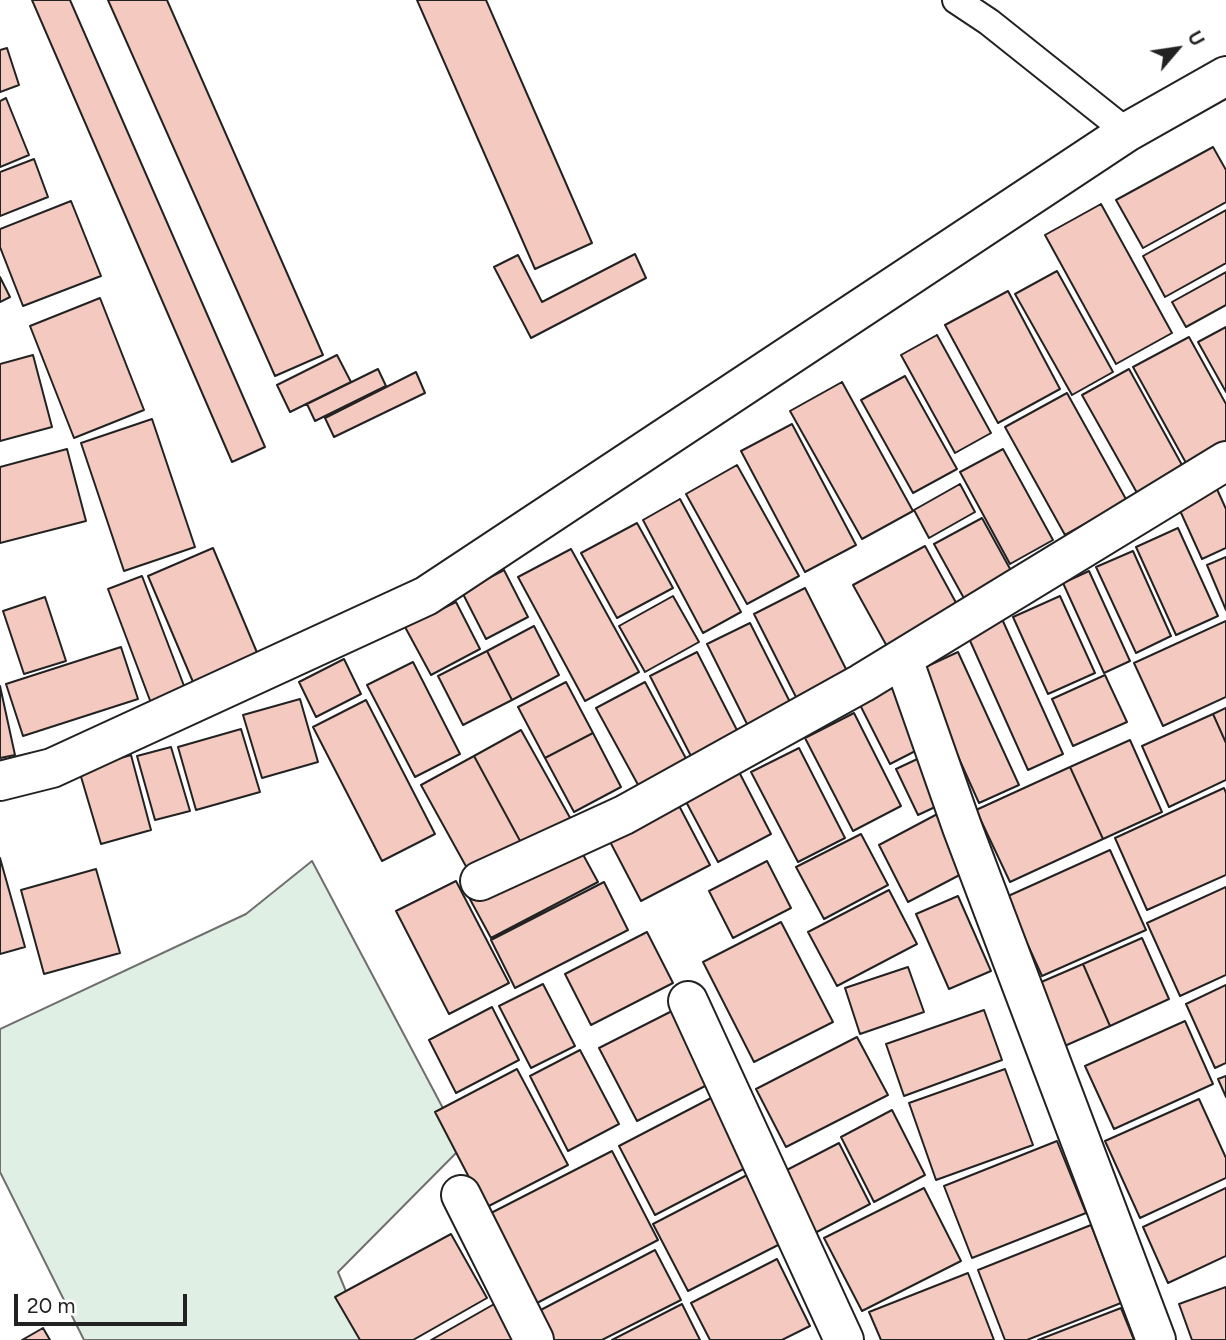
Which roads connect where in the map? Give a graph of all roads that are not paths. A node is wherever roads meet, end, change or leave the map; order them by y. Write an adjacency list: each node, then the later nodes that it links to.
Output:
1 (956, 0): 3 (lane)
2 (1226, 76): 3 (street)
3 (1126, 132): 6 (street)
4 (1226, 461): 5 (street)
5 (903, 659): 7 (street); 12 (street)
6 (0, 781)
7 (480, 881)
8 (688, 1001): 11 (street)
9 (461, 1195): 10 (street)
10 (534, 1340)
11 (844, 1340)
12 (1156, 1340)

